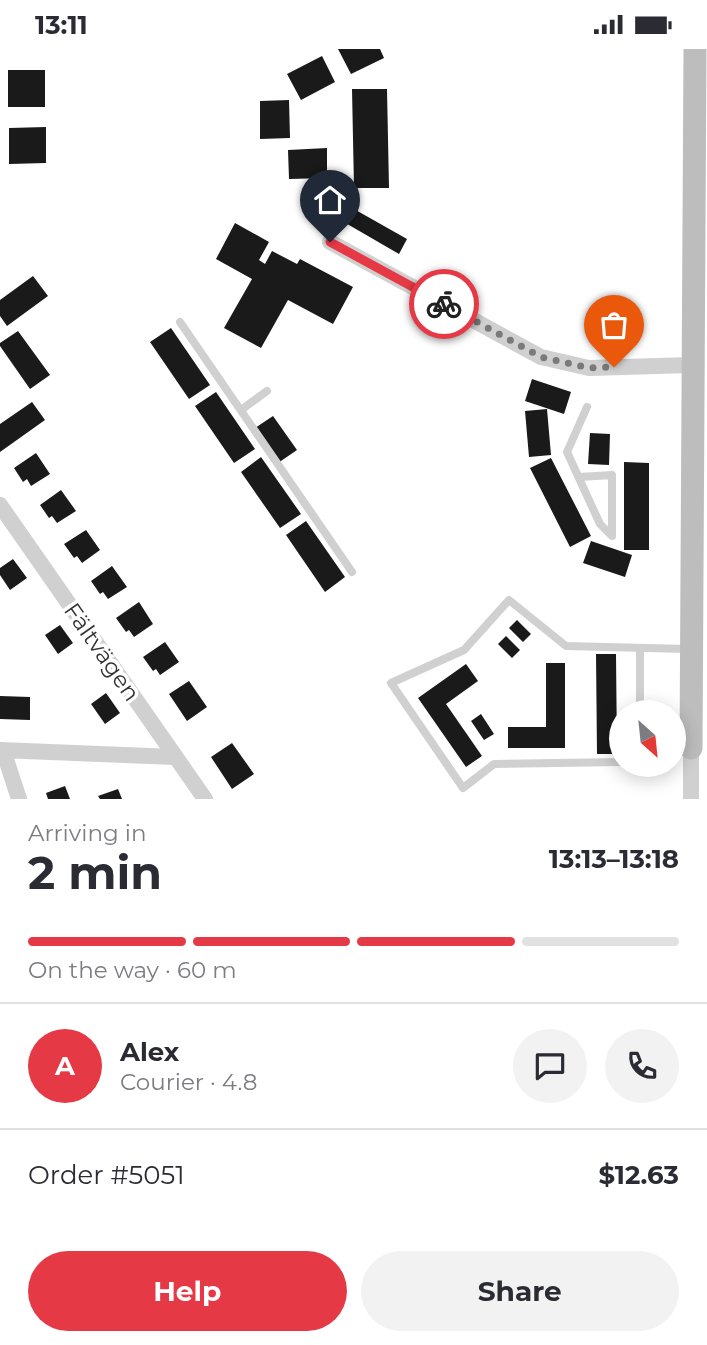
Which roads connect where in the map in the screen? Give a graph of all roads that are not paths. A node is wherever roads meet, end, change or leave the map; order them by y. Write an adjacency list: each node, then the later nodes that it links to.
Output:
1 (697, 49): 2 (street); 5 (street)
2 (707, 54)
3 (330, 242): 5 (street)
4 (180, 322): 8 (lane)
5 (695, 371): 11 (street)
6 (267, 391): 8 (lane)
7 (587, 407): 9 (lane)
8 (241, 410): 12 (lane)
9 (579, 477): 9 (lane)
10 (0, 505): 18 (street, Fältvägen)
11 (700, 524): 13 (street)
12 (352, 572)
13 (694, 635): 14 (lane); 16 (street)
14 (640, 648): 15 (lane); 19 (lane)
15 (640, 700)
16 (693, 740): 22 (street)
17 (1, 750): 18 (street); 20 (street)
18 (174, 757): 21 (street, Fältvägen)
19 (609, 762)
20 (19, 799)
21 (205, 799)
22 (691, 799)

